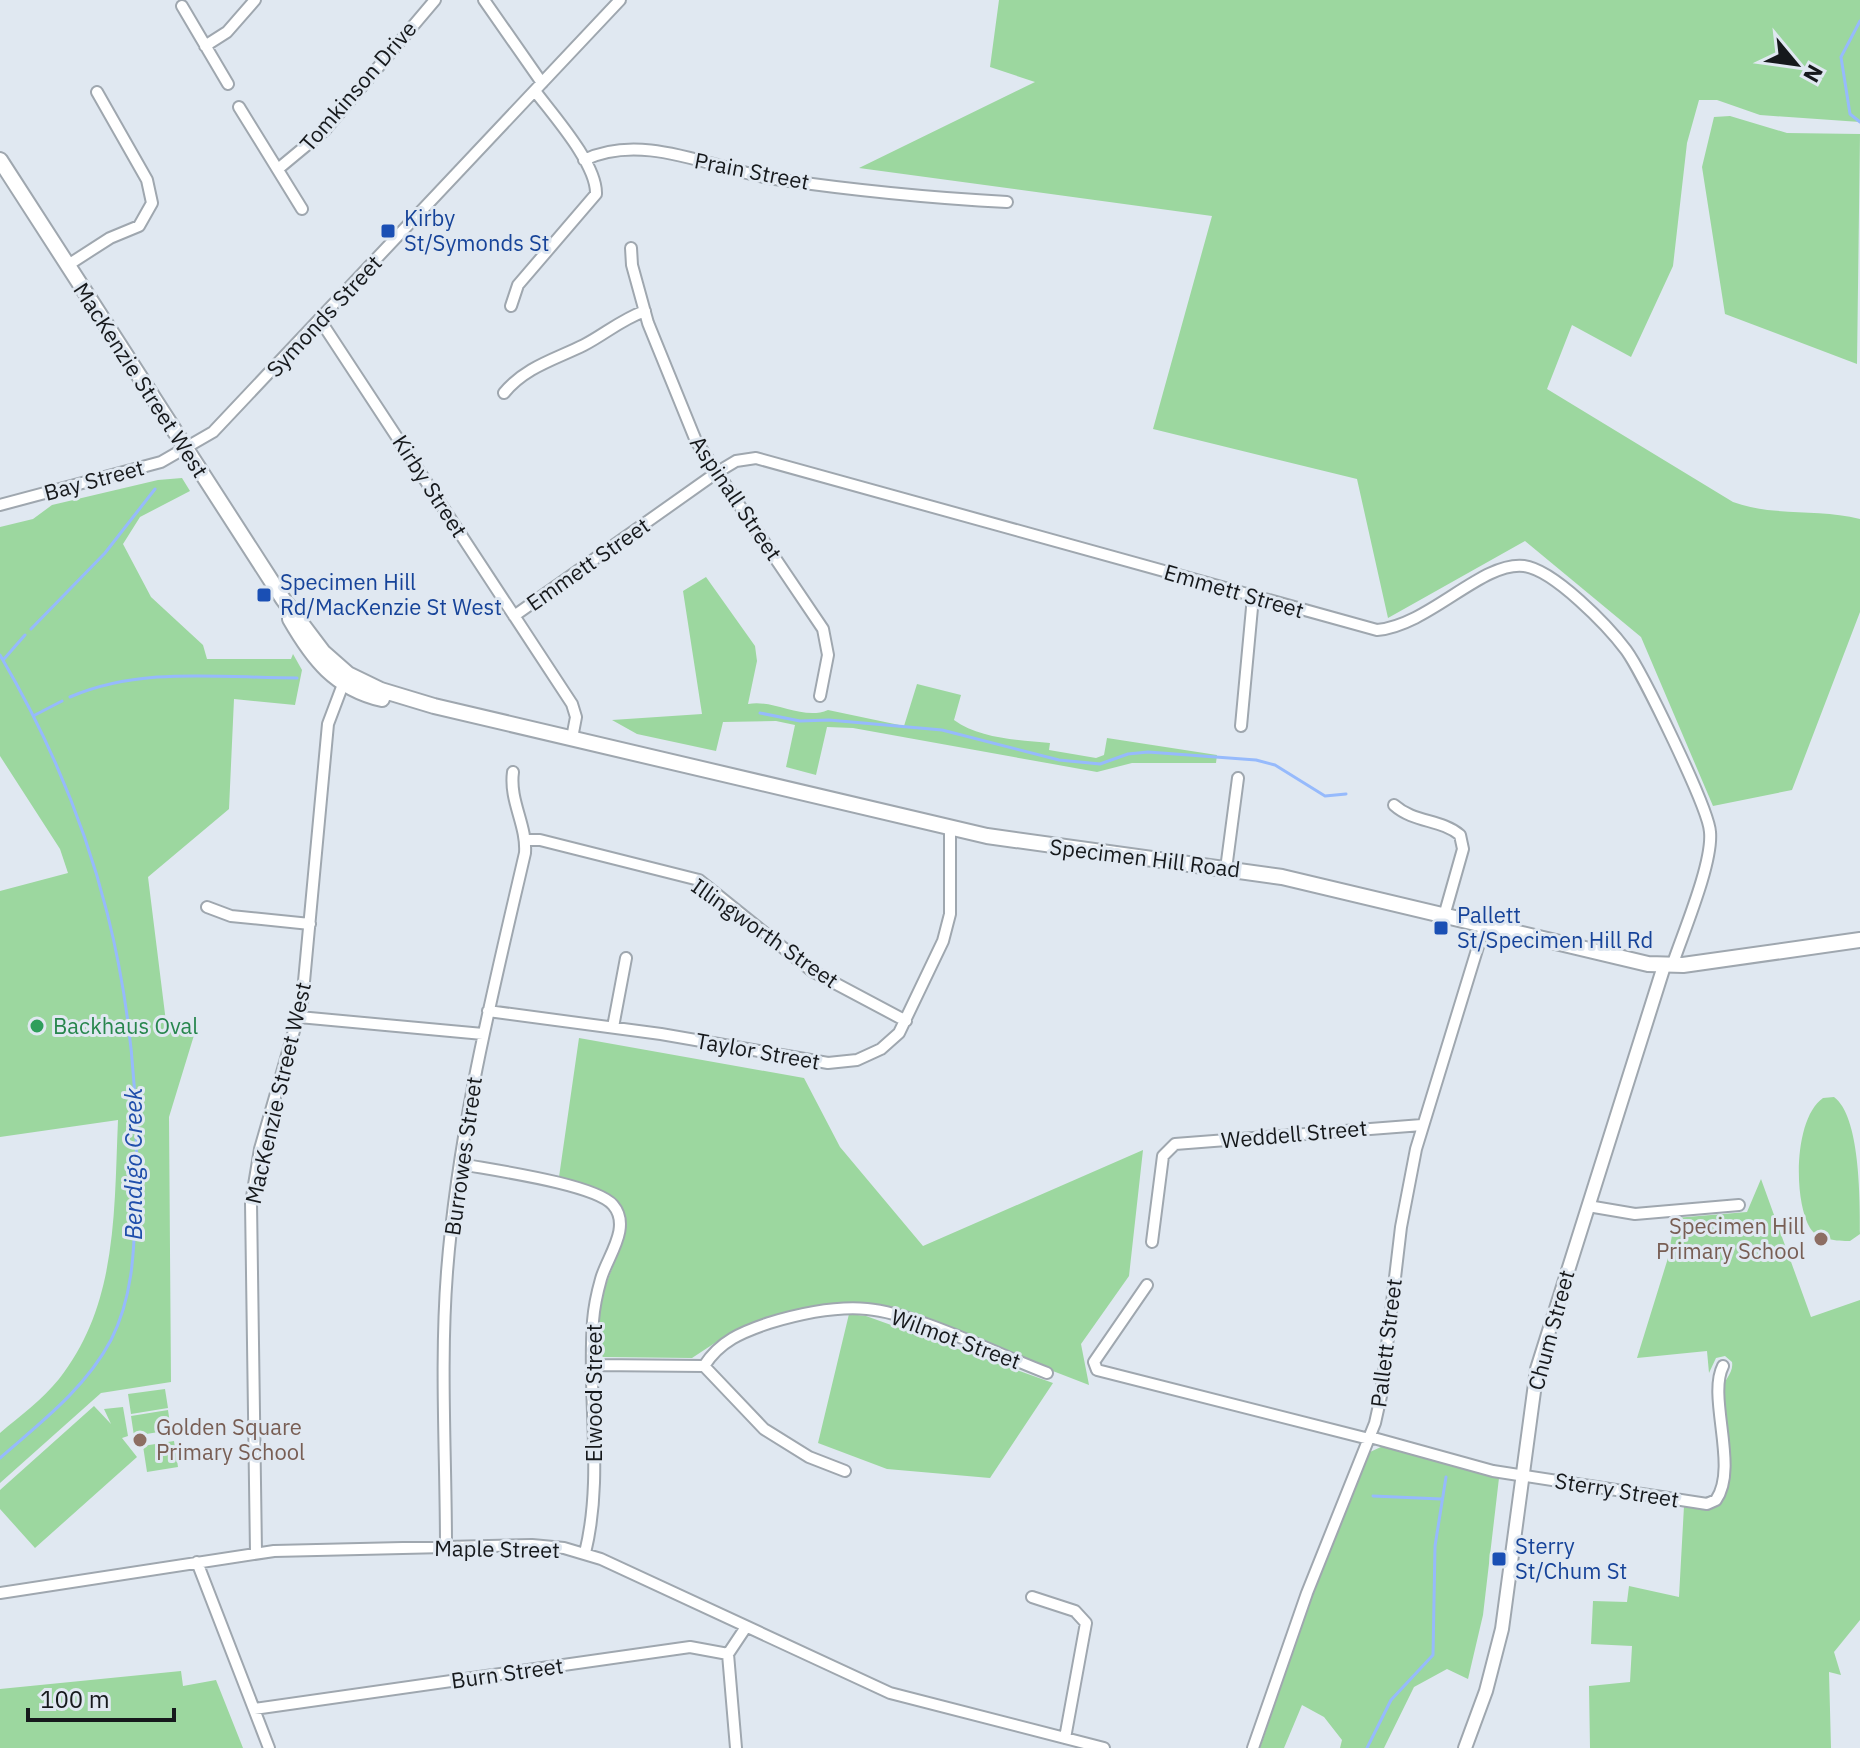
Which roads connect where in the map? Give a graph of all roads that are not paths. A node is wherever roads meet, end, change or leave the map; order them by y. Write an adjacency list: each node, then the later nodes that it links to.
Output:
1 (255, 0): 6 (street)
2 (435, 0): 13 (street, Tomkinson Drive)
3 (484, 0): 8 (street)
4 (620, 0): 8 (street, Symonds Street)
5 (182, 6): 6 (street)
6 (205, 46): 7 (street)
7 (228, 84)
8 (539, 87): 12 (street); 20 (street, Symonds Street)
9 (97, 92): 17 (street)
10 (239, 107): 13 (street, Tomkinson Drive)
11 (0, 160): 17 (main road, MacKenzie Street West)
12 (584, 160): 14 (street, Prain Street); 18 (street)
13 (278, 169): 15 (street, Tomkinson Drive)
14 (1007, 202)
15 (302, 209)
16 (631, 248): 19 (street, Aspinall Street)
17 (68, 265): 22 (main road, MacKenzie Street West)
18 (511, 306)
19 (645, 311): 21 (street); 23 (street, Aspinall Street)
20 (320, 320): 22 (street, Symonds Street); 26 (street, Kirby Street)
21 (504, 393)
22 (186, 450): 24 (street, Bay Street); 27 (main road, MacKenzie Street West)
23 (716, 473): 25 (street, Emmett Street); 26 (street, Emmett Street); 28 (street, Aspinall Street)
24 (0, 505)
25 (1253, 597): 29 (street); 43 (street, Emmett Street)
26 (514, 616): 30 (street, Kirby Street)
27 (345, 679): 30 (main road, Specimen Hill Road); 39 (street, MacKenzie Street West)
28 (820, 696)
29 (1241, 726)
30 (572, 738): 34 (main road, Specimen Hill Road)
31 (513, 772): 35 (street, Burrowes Street)
32 (1238, 778): 36 (street)
33 (1394, 805): 38 (street)
34 (950, 827): 36 (main road, Specimen Hill Road); 46 (street, Taylor Street)
35 (525, 840): 44 (street, Burrowes Street); 46 (street, Illingworth Street)
36 (1226, 869): 38 (main road, Specimen Hill Road)
37 (207, 907): 39 (street)
38 (1444, 916): 40 (main road, Specimen Hill Road)
39 (310, 924): 45 (street, MacKenzie Street West)
40 (1484, 927): 43 (main road, Specimen Hill Road); 49 (street, Pallett Street)
41 (1860, 940): 43 (main road, Specimen Hill Road)
42 (626, 958): 47 (street)
43 (1668, 966): 52 (street, Chum Street)
44 (488, 1011): 47 (street, Taylor Street); 48 (street, Burrowes Street)
45 (299, 1017): 48 (street); 63 (street, MacKenzie Street West)
46 (906, 1021): 47 (street, Taylor Street)
47 (613, 1027)
48 (483, 1034): 50 (street, Burrowes Street)
49 (1422, 1125): 53 (street, Weddell Street); 59 (street, Pallett Street)
50 (461, 1164): 55 (street, Elwood Street); 62 (street, Burrowes Street)
51 (1739, 1205): 52 (street)
52 (1588, 1206): 61 (street, Chum Street)
53 (1152, 1242)
54 (1147, 1285): 59 (street)
55 (593, 1365): 56 (street); 64 (street, Elwood Street)
56 (704, 1366): 58 (street, Wilmot Street); 60 (street)
57 (1723, 1366): 61 (street, Sterry Street)
58 (1047, 1373)
59 (1370, 1438): 61 (street); 75 (street, Pallett Street)
60 (845, 1471)
61 (1522, 1476): 76 (street, Chum Street)
62 (446, 1547): 63 (street, Maple Street); 64 (street, Maple Street)
63 (256, 1553): 65 (street, Maple Street)
64 (585, 1553): 68 (street, Maple Street)
65 (197, 1562): 66 (street, Maple Street); 70 (street)
66 (0, 1593)
67 (1032, 1597): 71 (street)
68 (746, 1627): 69 (street); 71 (street, Maple Street)
69 (728, 1654): 70 (street, Burn Street); 73 (street)
70 (254, 1709): 72 (street)
71 (1065, 1738): 74 (street, Maple Street)
72 (269, 1748)
73 (736, 1748)
74 (1104, 1748)
75 (1253, 1748)
76 (1465, 1748)

